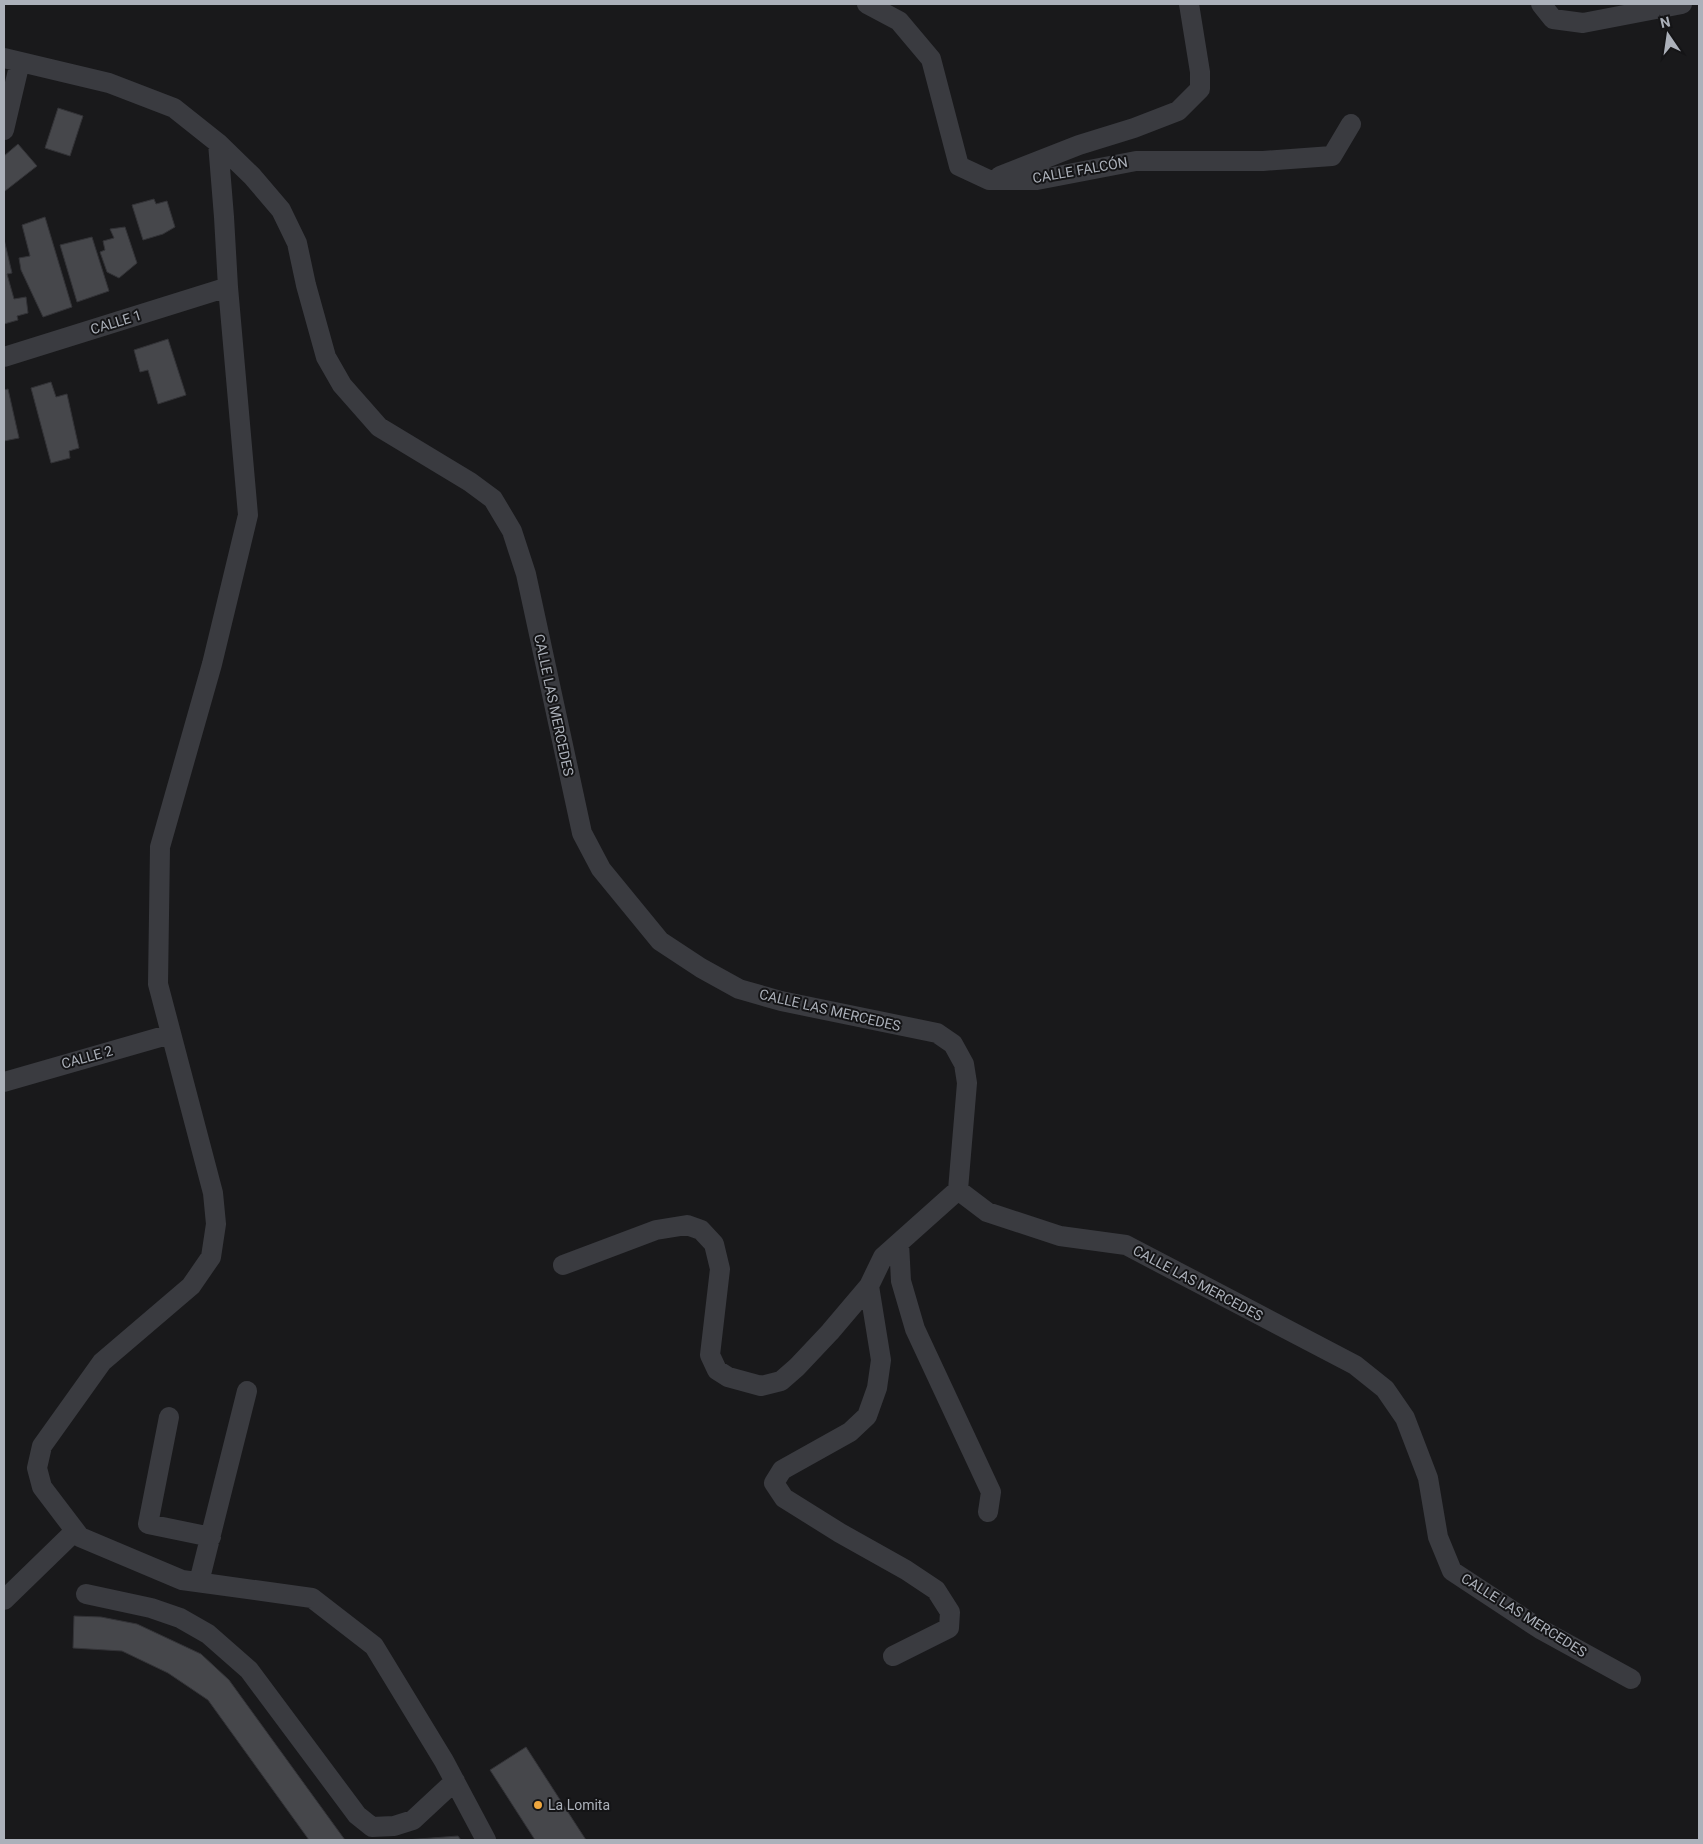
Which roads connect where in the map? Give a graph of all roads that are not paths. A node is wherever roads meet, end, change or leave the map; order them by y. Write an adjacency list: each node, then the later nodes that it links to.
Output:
1 (867, 4): 9 (street, CALLE FALCÓN)
2 (1189, 4): 9 (street)
3 (1542, 4): 4 (street)
4 (1682, 4)
5 (12, 60): 7 (street); 8 (street, CALLE LAS MERCEDES)
6 (1350, 124): 9 (street, CALLE FALCÓN)
7 (4, 130)
8 (218, 143): 10 (street); 14 (street, CALLE LAS MERCEDES)
9 (989, 180)
10 (228, 287): 11 (street, CALLE 1); 12 (street)
11 (4, 357)
12 (171, 1034): 13 (street, CALLE 2); 21 (street)
13 (4, 1082)
14 (958, 1190): 15 (street); 27 (street, CALLE LAS MERCEDES)
15 (899, 1244): 17 (street); 20 (street)
16 (563, 1265): 17 (street)
17 (869, 1286): 26 (street)
18 (247, 1391): 22 (street)
19 (169, 1417): 22 (street)
20 (988, 1512)
21 (75, 1531): 23 (street); 25 (street)
22 (210, 1537): 23 (street)
23 (199, 1582): 28 (street)
24 (86, 1594): 28 (street)
25 (5, 1598)
26 (894, 1656)
27 (1631, 1679)
28 (455, 1781): 29 (street)
29 (486, 1840)

